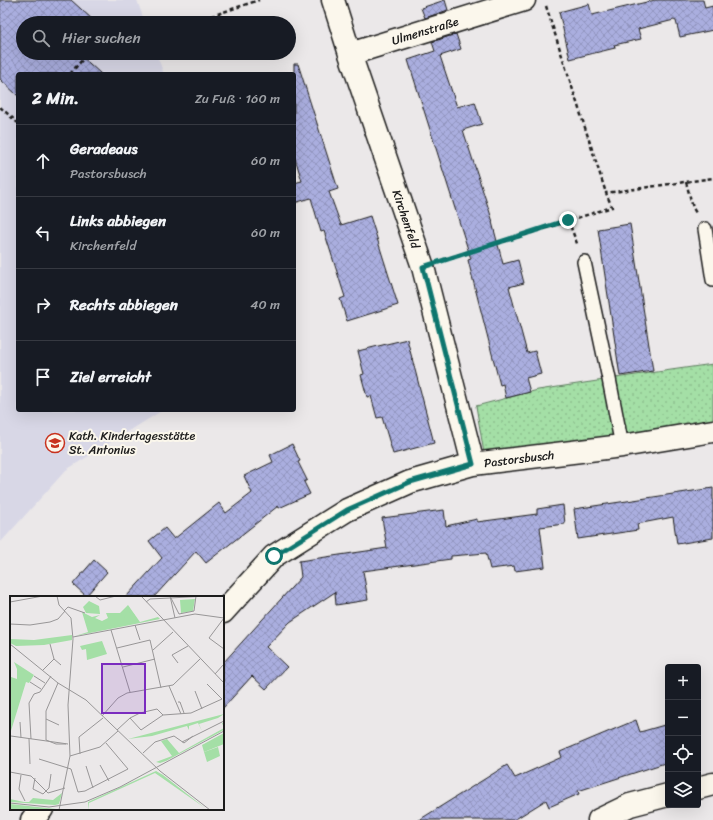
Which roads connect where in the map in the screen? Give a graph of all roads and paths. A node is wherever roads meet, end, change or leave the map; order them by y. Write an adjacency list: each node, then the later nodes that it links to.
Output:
1 (259, 0): 5 (path)
2 (333, 0): 6 (street, Kirchenfeld)
3 (524, 0): 6 (street, Ulmenstraße)
4 (544, 0): 13 (path)
5 (212, 16)
6 (350, 54): 17 (street, Kirchenfeld)
7 (82, 60): 8 (path)
8 (72, 72)
9 (0, 107): 10 (path)
10 (16, 120)
11 (713, 178): 12 (path)
12 (686, 182): 13 (path); 15 (path)
13 (606, 193): 14 (path)
14 (568, 220): 16 (path); 17 (path)
15 (705, 229): 18 (lane)
16 (584, 262): 20 (lane)
17 (423, 267): 21 (street, Kirchenfeld)
18 (713, 280)
19 (713, 431): 20 (street, Pastorsbusch)
20 (622, 446): 21 (street, Pastorsbusch)
21 (473, 464): 22 (street, Pastorsbusch)
22 (224, 611)
23 (713, 784): 24 (street)
24 (701, 787)
25 (665, 796): 28 (street)
26 (41, 810): 27 (street)
27 (32, 820)
28 (599, 820)

